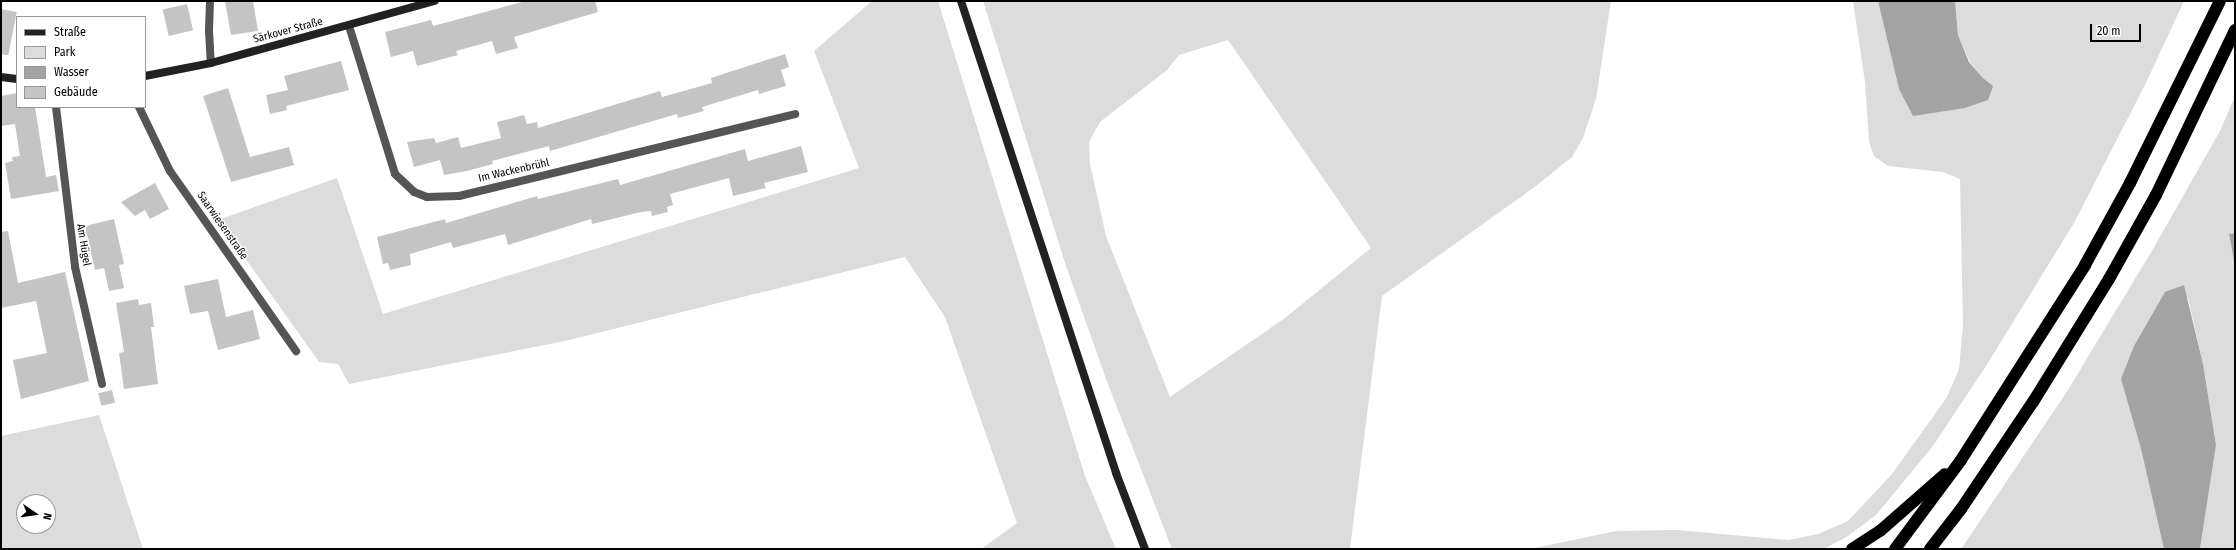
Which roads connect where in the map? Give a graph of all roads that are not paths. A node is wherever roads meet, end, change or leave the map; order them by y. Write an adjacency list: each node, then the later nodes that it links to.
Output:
1 (210, 1): 7 (street)
2 (435, 1): 5 (main road, Särkover Straße)
3 (961, 1): 17 (main road)
4 (2220, 1): 16 (highway)
5 (349, 26): 7 (main road, Särkover Straße); 13 (street, Im Wackenbrühl)
6 (2235, 30): 20 (highway)
7 (212, 63): 8 (main road, Särkover Straße)
8 (146, 76)
9 (1, 77): 10 (main road)
10 (16, 79)
11 (56, 108): 15 (street, Am Hügel)
12 (139, 108): 14 (street, Saarwiesenstraße)
13 (795, 114)
14 (296, 351)
15 (102, 384)
16 (1961, 460): 18 (highway); 19 (highway)
17 (1145, 549)
18 (1852, 549)
19 (1894, 549)
20 (1930, 549)

